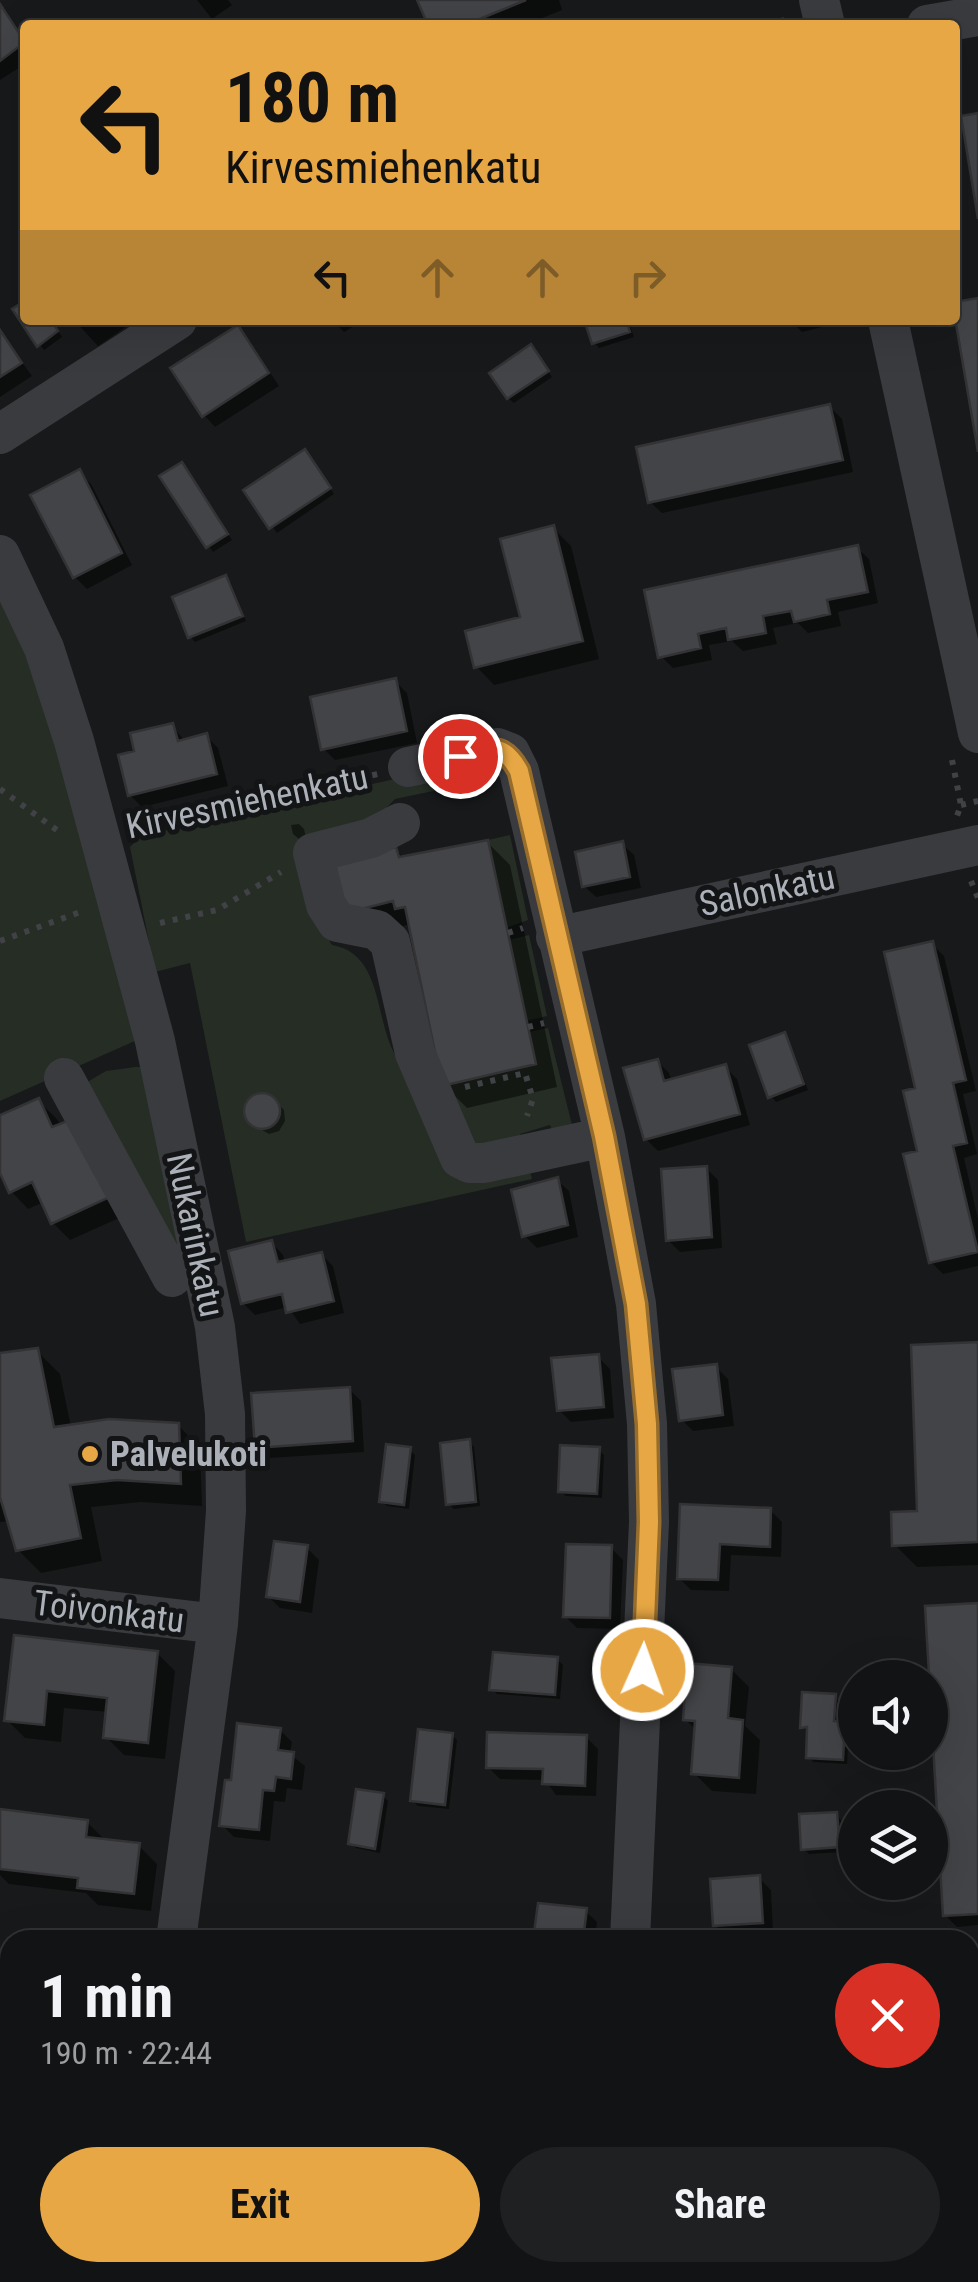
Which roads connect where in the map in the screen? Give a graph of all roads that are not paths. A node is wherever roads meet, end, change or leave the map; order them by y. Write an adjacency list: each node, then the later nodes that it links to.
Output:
1 (169, 325): 3 (street)
2 (889, 325): 5 (street)
3 (0, 434)
4 (0, 554): 14 (street, Nukarinkatu)
5 (978, 733)
6 (408, 767): 9 (street, Kirvesmiehenkatu)
7 (400, 824): 11 (street)
8 (978, 845): 9 (street, Salonkatu)
9 (556, 937): 11 (street, Kirvesmiehenkatu)
10 (64, 1078): 12 (street)
11 (604, 1136): 16 (street, Kirvesmiehenkatu)
12 (172, 1277)
13 (0, 1598): 14 (street, Toivonkatu)
14 (218, 1624): 15 (street, Nukarinkatu)
15 (177, 1930)
16 (630, 1930)

